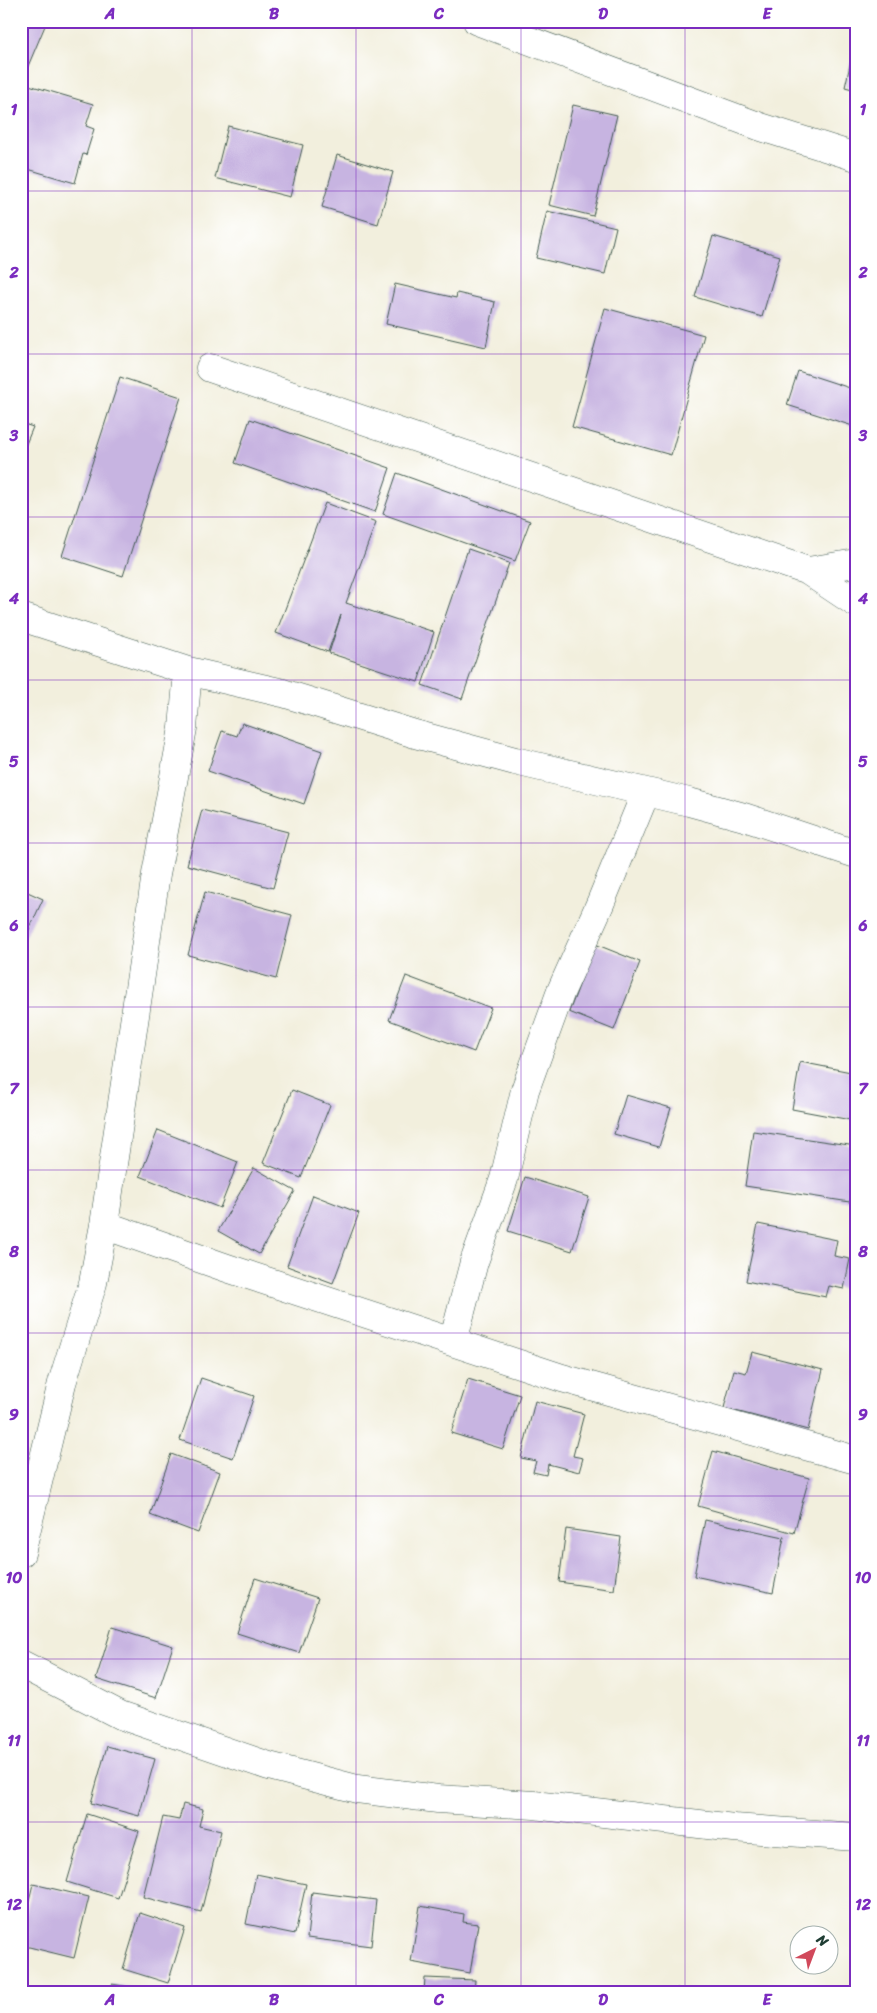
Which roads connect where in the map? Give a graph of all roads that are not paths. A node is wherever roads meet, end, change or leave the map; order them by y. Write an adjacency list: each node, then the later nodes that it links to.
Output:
1 (477, 21): 2 (street)
2 (856, 157)
3 (210, 368): 5 (street)
4 (856, 563): 5 (street)
5 (808, 571): 6 (street)
6 (856, 603)
7 (21, 617): 8 (street)
8 (188, 671): 9 (street); 11 (street)
9 (646, 792): 10 (street); 12 (street)
10 (856, 854)
11 (104, 1225): 12 (street); 14 (street)
12 (453, 1342): 13 (street)
13 (856, 1460)
14 (21, 1553)
15 (21, 1664): 16 (street)
16 (856, 1837)

